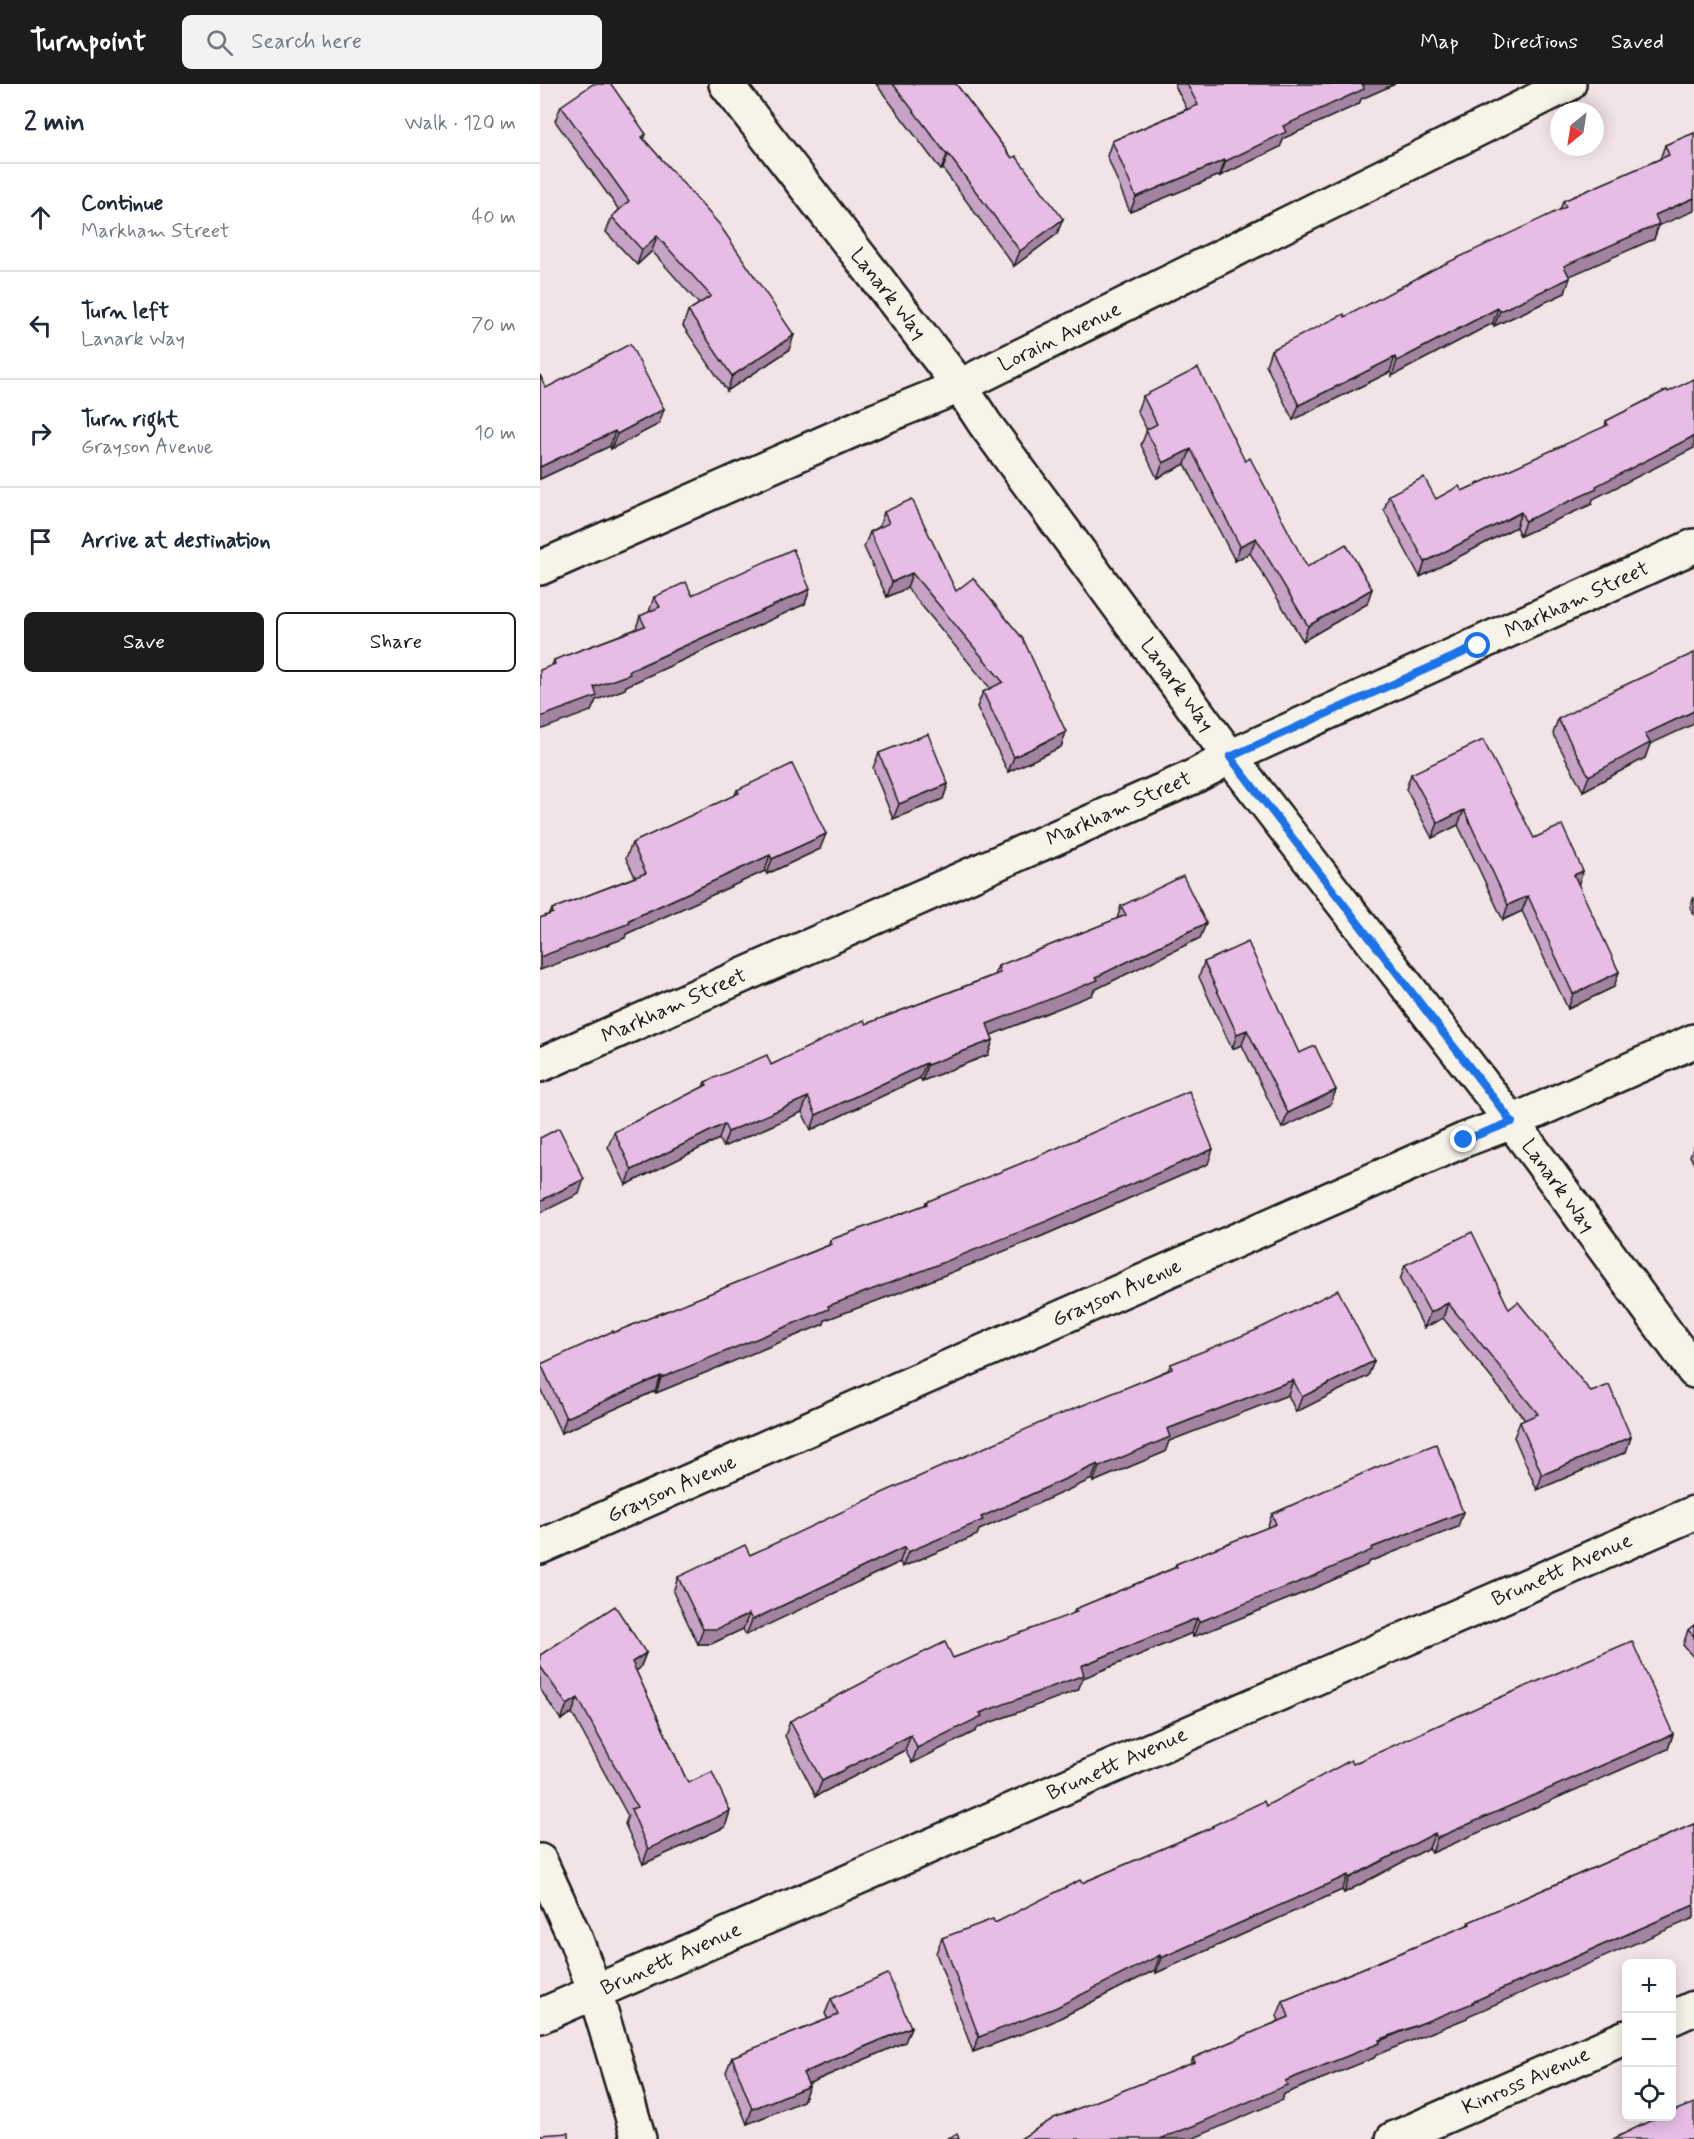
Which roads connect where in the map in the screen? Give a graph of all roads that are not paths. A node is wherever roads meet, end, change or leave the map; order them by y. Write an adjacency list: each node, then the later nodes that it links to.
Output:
1 (726, 84): 3 (street, Lanark Way)
2 (1569, 84): 3 (street, Lorain Avenue)
3 (960, 386): 5 (street, Lorain Avenue); 6 (street, Lanark Way)
4 (1694, 546): 6 (street, Markham Street)
5 (540, 568)
6 (1230, 757): 8 (street, Markham Street); 9 (street, Lanark Way)
7 (1694, 1041): 9 (street, Grayson Avenue)
8 (540, 1065)
9 (1512, 1122): 10 (street, Lanark Way); 12 (street, Grayson Avenue)
10 (1694, 1371)
11 (1694, 1513): 14 (street, Brunett Avenue)
12 (540, 1547)
13 (540, 1861): 14 (street)
14 (595, 1992): 16 (street, Brunett Avenue); 19 (street)
15 (1694, 2008): 17 (street)
16 (540, 2016)
17 (1676, 2016)
18 (1622, 2039): 20 (street, Kinross Avenue)
19 (639, 2139)
20 (1393, 2139)

